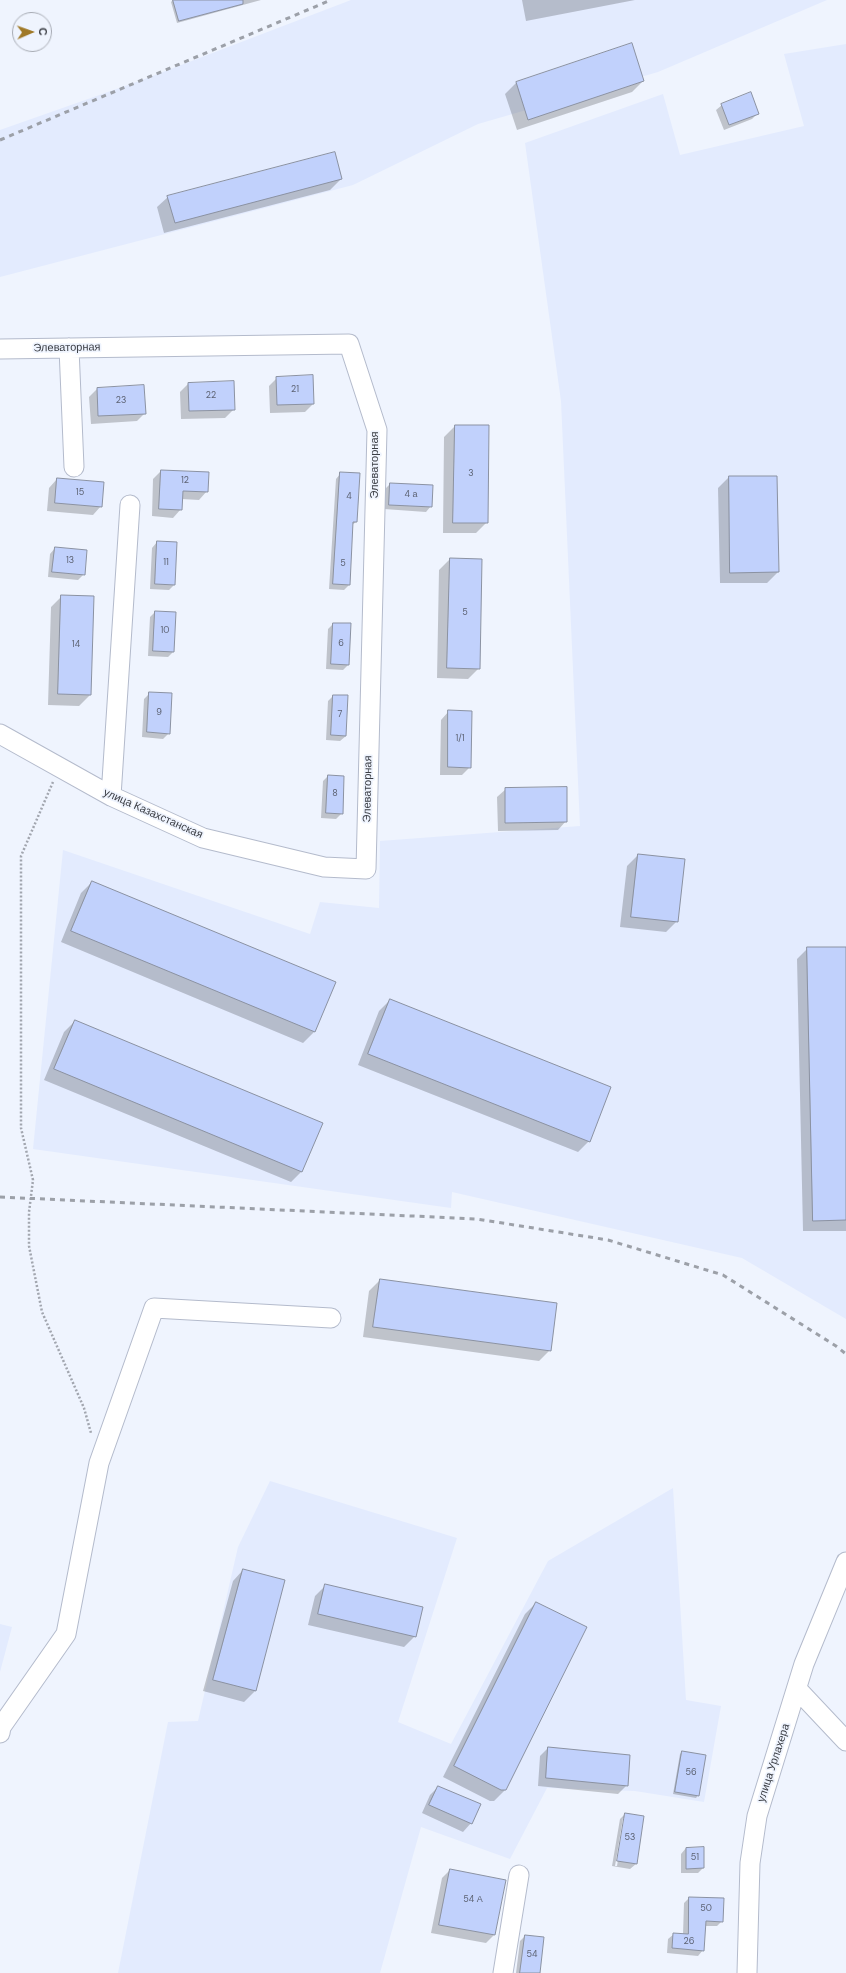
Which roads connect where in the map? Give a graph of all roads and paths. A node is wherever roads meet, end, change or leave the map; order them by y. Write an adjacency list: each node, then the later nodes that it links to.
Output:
1 (69, 348): 2 (street, Элеваторная); 3 (street); 8 (street, Элеваторная)
2 (0, 349)
3 (74, 467)
4 (130, 505): 7 (street)
5 (0, 734): 6 (street, улица Казахстанская)
6 (59, 767): 7 (street, улица Казахстанская); 10 (path)
7 (111, 796): 8 (street, улица Казахстанская)
8 (366, 869)
9 (331, 1318): 13 (street)
10 (92, 1436)
11 (846, 1562): 12 (street, улица Урлахера)
12 (796, 1689): 14 (street); 17 (street, улица Урлахера)
13 (0, 1734)
14 (846, 1741)
15 (519, 1875): 16 (street)
16 (503, 1973)
17 (747, 1973)

